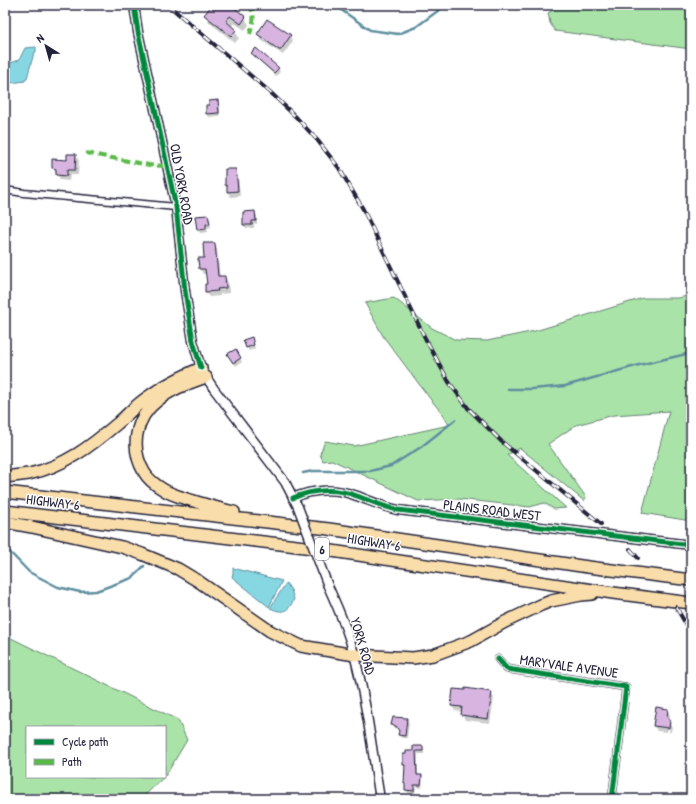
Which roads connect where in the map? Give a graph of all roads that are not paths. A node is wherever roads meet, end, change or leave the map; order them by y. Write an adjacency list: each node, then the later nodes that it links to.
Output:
1 (133, 5): 3 (main road, OLD YORK ROAD)
2 (5, 190): 3 (street, OLD YORK ROAD)
3 (176, 207): 4 (main road, OLD YORK ROAD)
4 (204, 372): 5 (highway); 7 (main road, OLD YORK ROAD); 11 (highway)
5 (5, 477)
6 (5, 492): 11 (highway, HIGHWAY 6 / 6)
7 (293, 498): 8 (main road, OLD YORK ROAD); 12 (main road, PLAINS ROAD WEST)
8 (298, 507): 16 (main road, YORK ROAD, bridge)
9 (5, 511): 14 (highway, HIGHWAY 6 / 6)
10 (5, 522): 16 (highway)
11 (329, 529): 13 (highway, HIGHWAY 6 / 6)
12 (691, 545)
13 (691, 580)
14 (613, 593): 15 (highway, HIGHWAY 6 / 6); 16 (highway)
15 (691, 603)
16 (354, 654): 18 (main road, YORK ROAD)
17 (498, 658): 19 (street, MARYVALE AVENUE)
18 (380, 799)
19 (612, 799)

